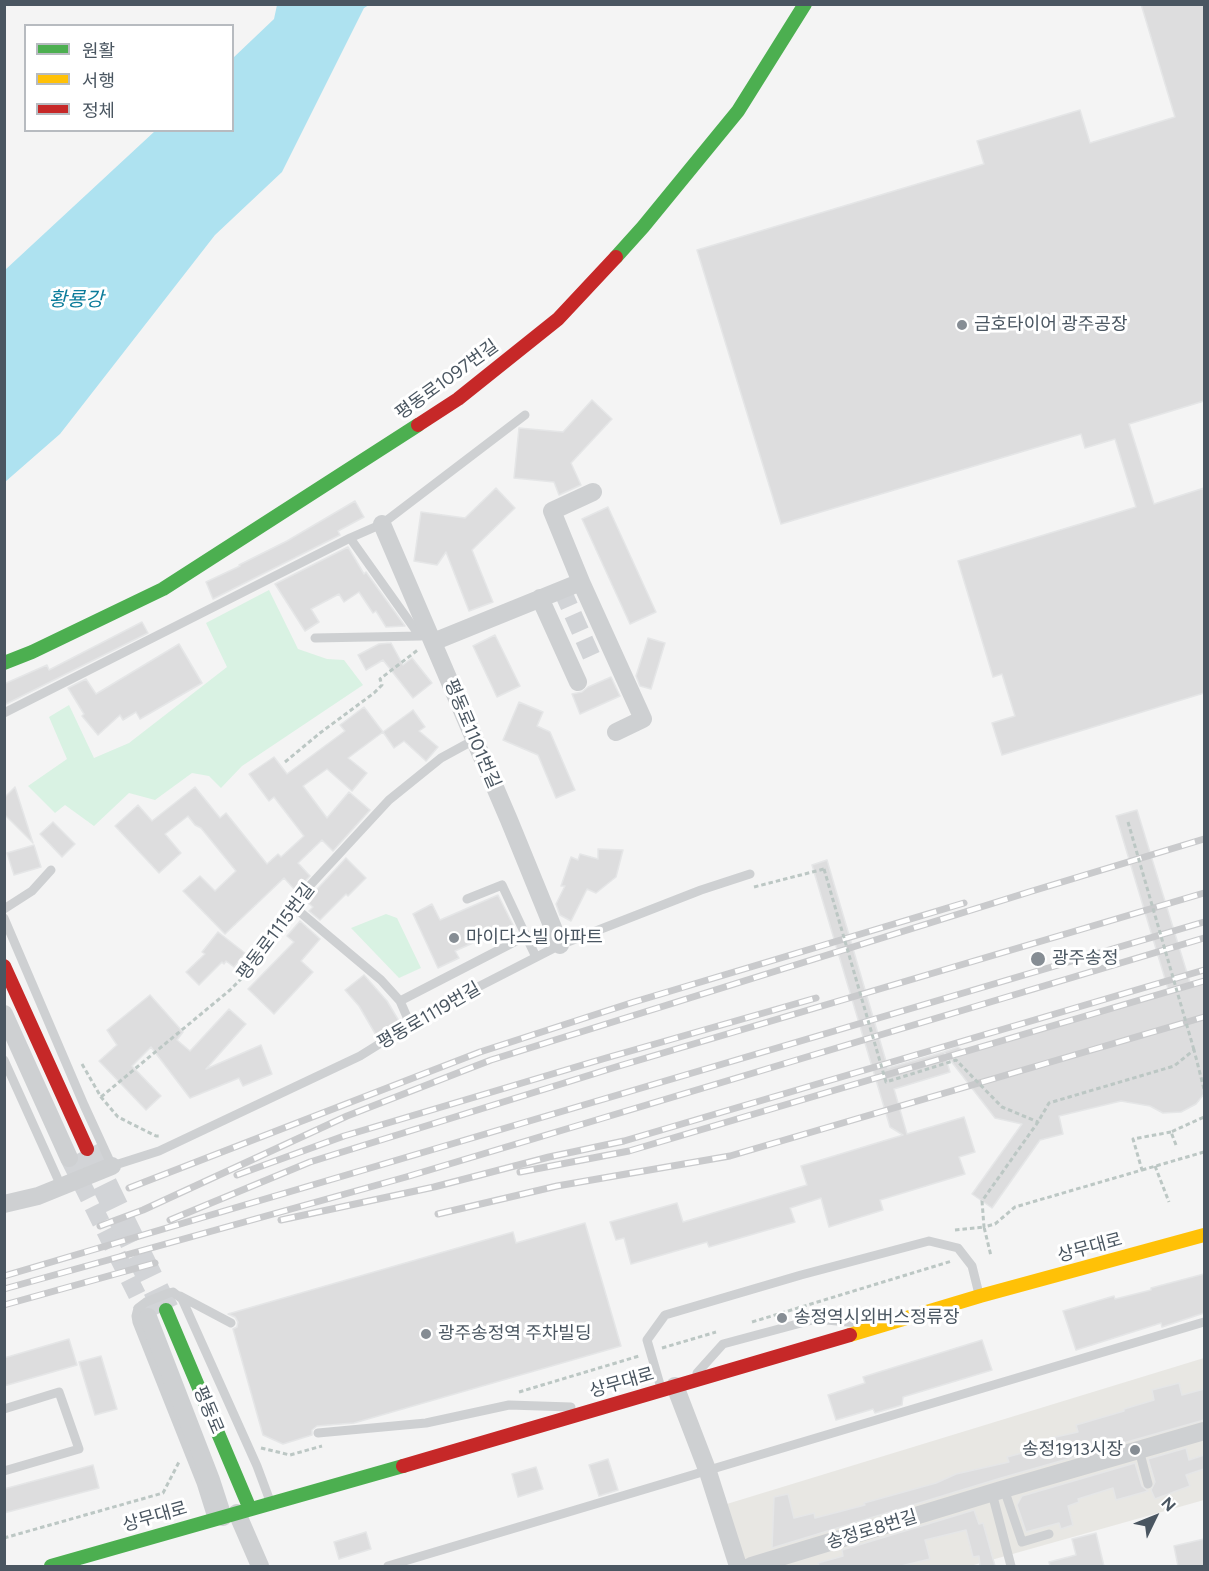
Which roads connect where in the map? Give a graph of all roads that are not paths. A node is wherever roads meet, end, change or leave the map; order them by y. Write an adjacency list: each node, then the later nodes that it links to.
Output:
1 (805, 4): 10 (street, 평동로1097번길)
2 (525, 415): 4 (lane)
3 (593, 492): 6 (street)
4 (382, 524): 5 (lane); 9 (street, 평동로1101번길)
5 (350, 538): 9 (lane); 12 (lane)
6 (581, 582): 7 (street); 13 (street)
7 (540, 598): 9 (street); 11 (street)
8 (315, 638): 9 (lane)
9 (428, 639): 14 (street, 평동로1101번길)
10 (4, 663)
11 (578, 682)
12 (4, 713)
13 (616, 732)
14 (474, 740): 18 (lane, 평동로1115번길); 23 (street, 평동로1101번길)
15 (51, 870): 19 (lane)
16 (750, 874): 23 (lane, 평동로1119번길)
17 (467, 899): 21 (lane)
18 (294, 908): 22 (lane, 평동로1115번길); 26 (lane)
19 (4, 909)
20 (4, 918): 32 (lane)
21 (526, 936): 24 (lane); 26 (lane)
22 (268, 945)
23 (560, 945): 24 (lane, 평동로1119번길)
24 (536, 957): 28 (lane, 평동로1119번길)
25 (4, 966): 30 (street)
26 (399, 1001): 28 (lane)
27 (4, 1014): 31 (street)
28 (411, 1026): 32 (lane, 평동로1119번길)
29 (4, 1060): 33 (lane)
30 (87, 1149)
31 (69, 1158)
32 (112, 1166): 33 (street)
33 (61, 1186): 34 (street)
34 (4, 1204)
35 (1204, 1235): 37 (street, 상무대로)
36 (180, 1296): 41 (lane); 53 (lane); 54 (lane)
37 (980, 1296): 42 (street, 상무대로); 43 (lane)
38 (166, 1310): 54 (street, 평동로)
39 (148, 1317): 54 (street, 평동로)
40 (1204, 1322): 50 (lane)
41 (231, 1323)
42 (881, 1325): 43 (street, 상무대로); 43 (lane)
43 (675, 1386): 44 (street, 상무대로); 50 (street)
44 (600, 1408): 47 (lane); 53 (street, 상무대로)
45 (4, 1409): 49 (lane)
46 (1204, 1431): 48 (street, 송정로8번길)
47 (318, 1433)
48 (1139, 1450): 51 (lane); 52 (street, 송정로8번길)
49 (4, 1471)
50 (708, 1472): 58 (lane); 59 (street)
51 (1148, 1484)
52 (998, 1491): 55 (lane); 60 (street, 송정로8번길); 61 (lane)
53 (271, 1504): 54 (street, 상무대로)
54 (231, 1515): 56 (street, 상무대로); 57 (street)
55 (1049, 1534)
56 (51, 1566)
57 (260, 1566)
58 (388, 1566)
59 (738, 1566)
60 (751, 1566)
61 (1011, 1566)

